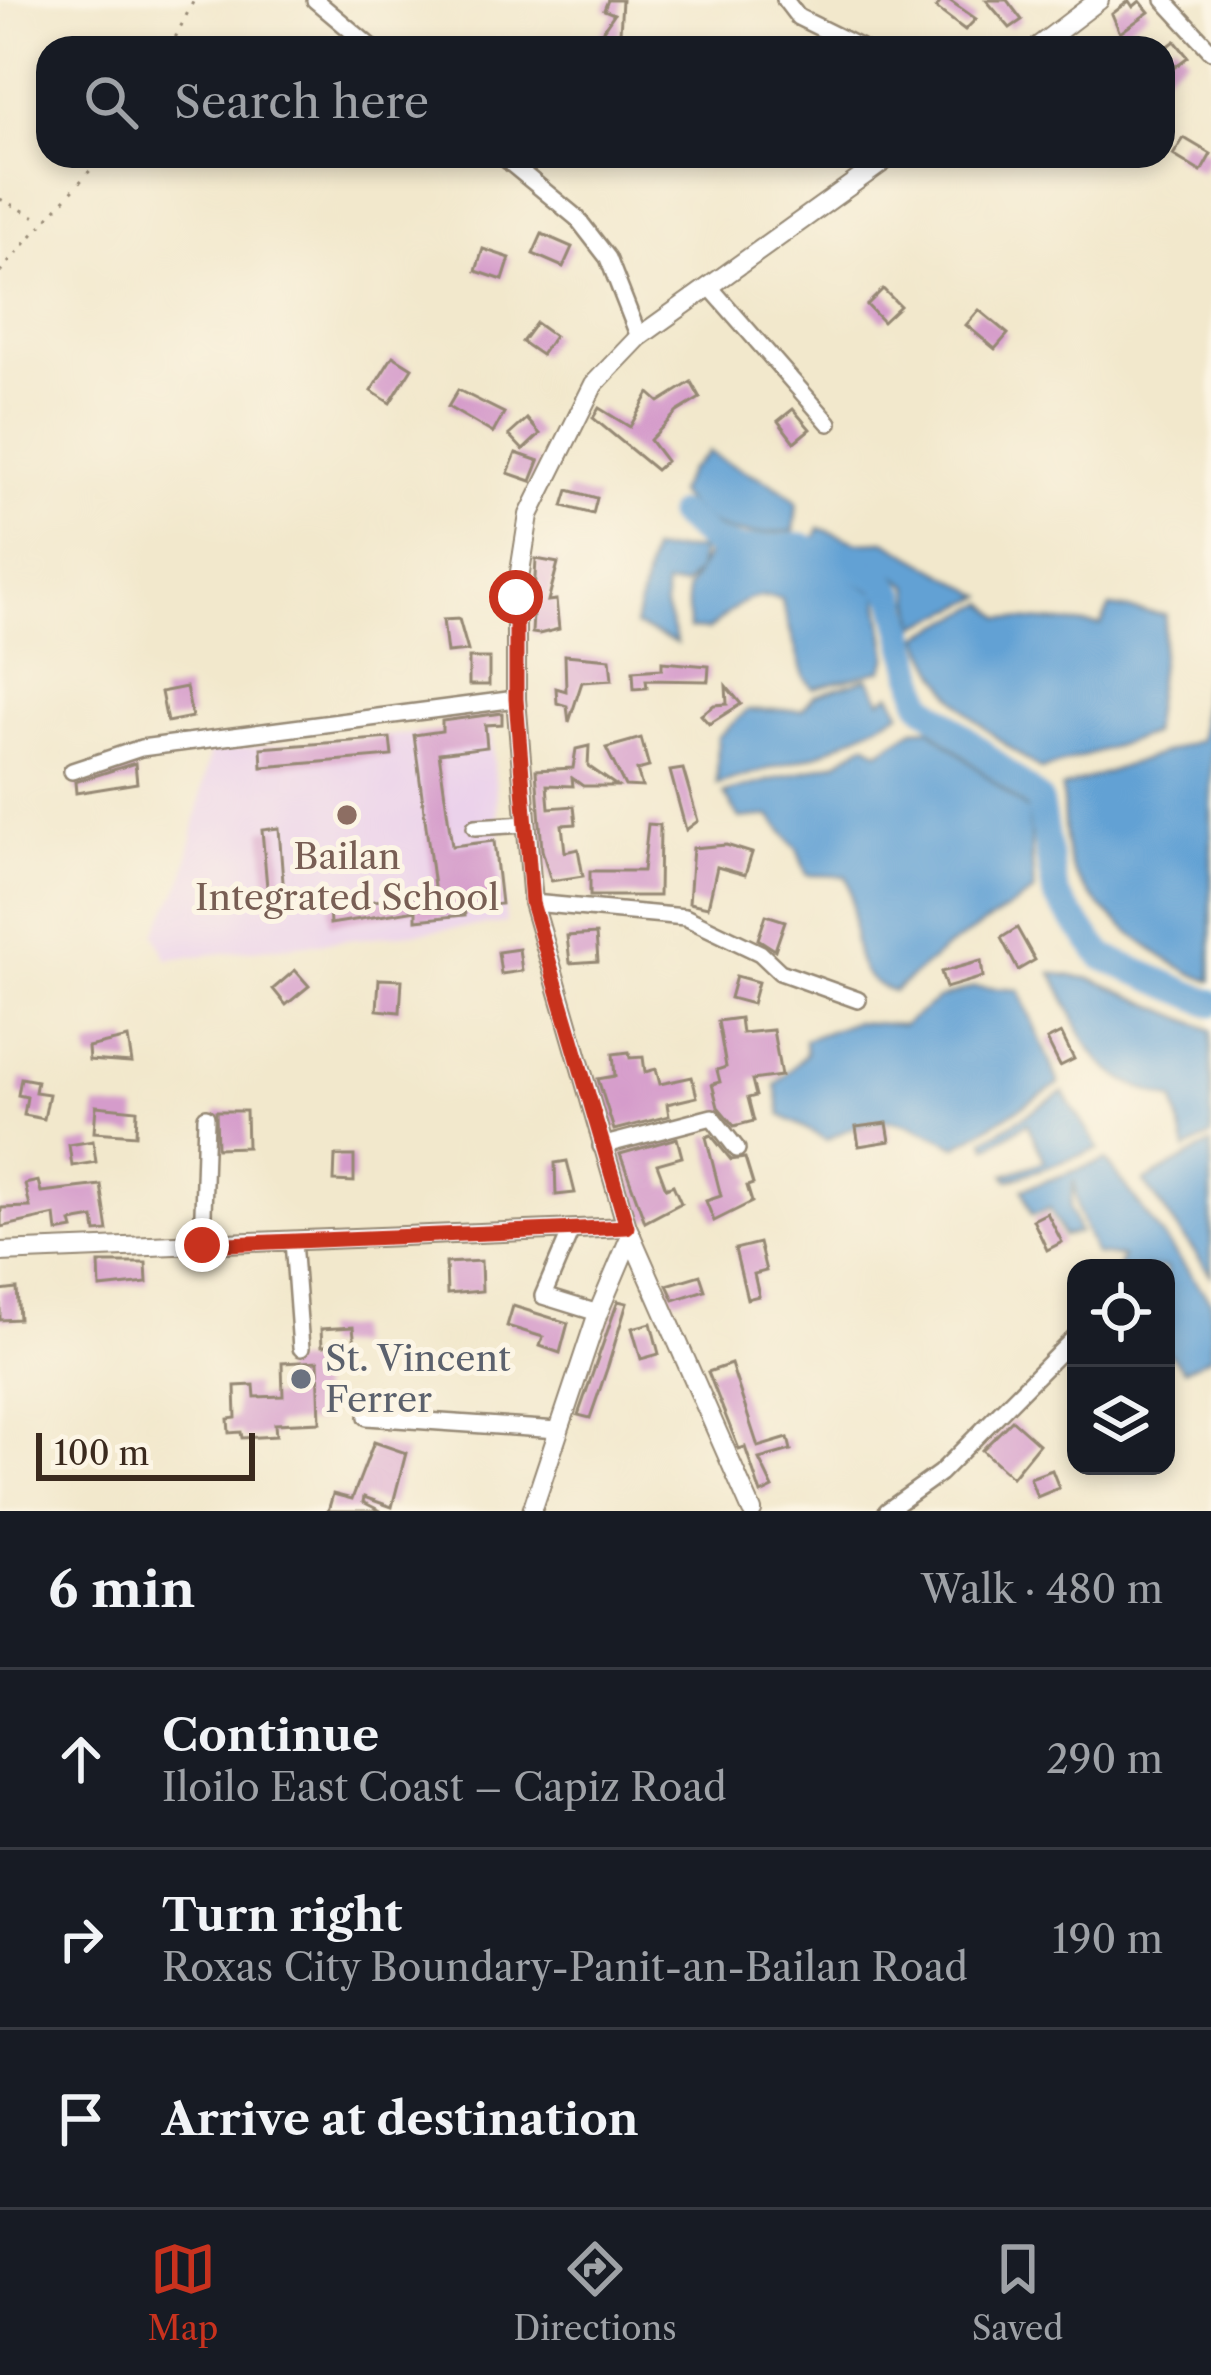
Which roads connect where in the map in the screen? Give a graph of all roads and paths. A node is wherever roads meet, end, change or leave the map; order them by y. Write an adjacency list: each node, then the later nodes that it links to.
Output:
1 (194, 0): 6 (path)
2 (314, 0): 7 (street)
3 (785, 0): 8 (street)
4 (1099, 0): 9 (main road)
5 (1164, 0): 10 (street)
6 (176, 36)
7 (358, 36)
8 (837, 36)
9 (1052, 36)
10 (1211, 51)
11 (92, 168): 15 (path)
12 (517, 168): 18 (street)
13 (874, 168): 17 (main road)
14 (0, 199): 15 (path)
15 (44, 220): 16 (path)
16 (0, 272)
17 (709, 286): 18 (main road); 19 (street)
18 (639, 337): 20 (main road)
19 (829, 422)
20 (516, 699): 21 (street); 22 (main road)
21 (73, 770)
22 (526, 824): 23 (street); 24 (main road)
23 (475, 827)
24 (532, 903): 25 (street); 27 (main road)
25 (859, 1000)
26 (206, 1117): 32 (street)
27 (601, 1146): 28 (street); 30 (main road)
28 (736, 1149)
29 (571, 1230): 30 (main road); 31 (main road); 34 (street)
30 (629, 1231): 34 (main road); 40 (main road)
31 (293, 1241): 32 (main road); 36 (street)
32 (202, 1245): 33 (main road)
33 (0, 1252)
34 (598, 1313): 38 (main road)
35 (1067, 1345): 41 (street)
36 (301, 1348)
37 (368, 1417): 38 (street)
38 (558, 1430): 39 (main road)
39 (532, 1511)
40 (752, 1511)
41 (886, 1511)

